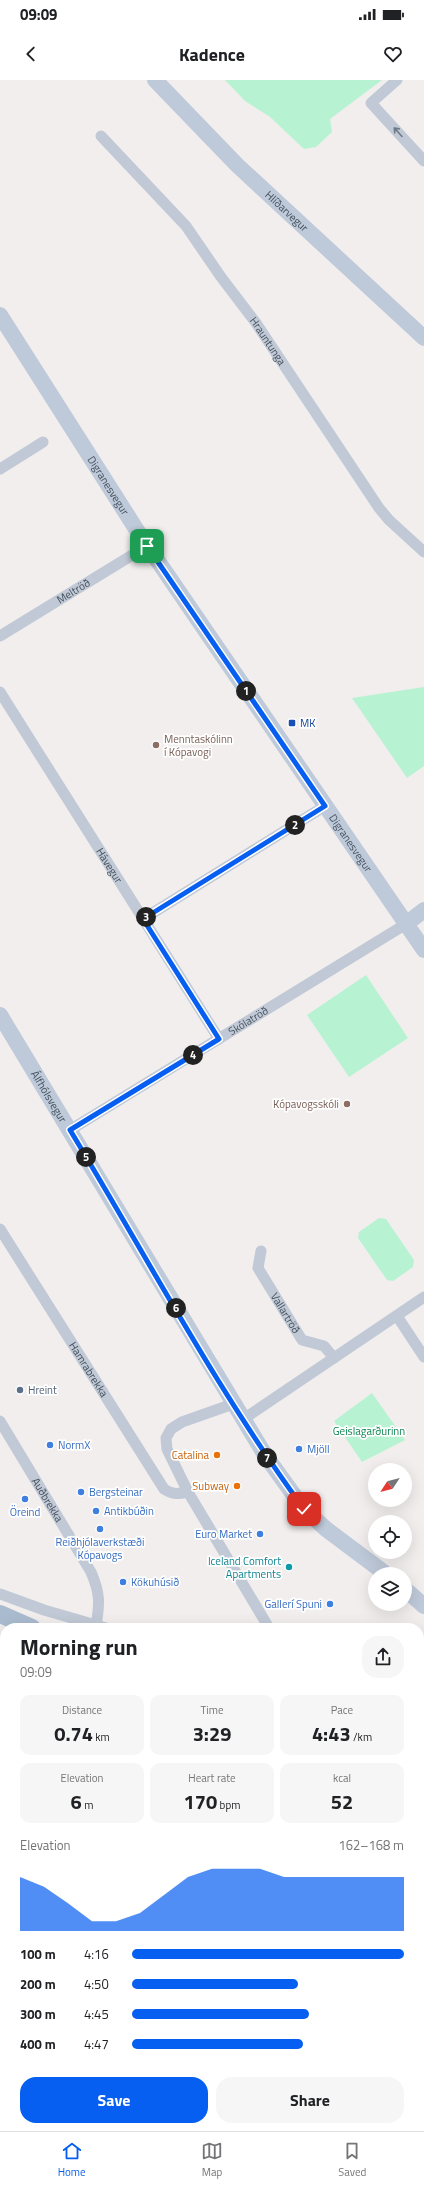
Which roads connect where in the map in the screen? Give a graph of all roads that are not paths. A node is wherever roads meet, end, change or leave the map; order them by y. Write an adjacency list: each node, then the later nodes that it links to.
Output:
1 (155, 80): 6 (street, Hlíðarvegur)
2 (397, 80): 4 (street, one-way to 2)
3 (101, 136): 10 (street, Hrauntunga)
4 (424, 161)
5 (0, 315): 9 (street, Digranesvegur)
6 (424, 338)
7 (43, 442): 8 (street)
8 (0, 469)
9 (147, 546): 11 (street, Meltröð); 13 (street, Digranesvegur)
10 (424, 552)
11 (0, 636)
12 (0, 692): 15 (street, Hávegur)
13 (325, 806): 15 (street); 16 (street, Digranesvegur)
14 (424, 910): 16 (street)
15 (143, 919): 19 (street, Hávegur)
16 (406, 924): 17 (street, Digranesvegur); 19 (street, Skólatröð)
17 (424, 950)
18 (0, 1015): 20 (street, Álfhólsvegur)
19 (219, 1039): 20 (street, Skólatröð)
20 (70, 1130): 27 (street, Álfhólsvegur)
21 (0, 1229): 30 (street, Hamrabrekka)
22 (261, 1250): 26 (street, Vallartröð)
23 (424, 1297): 24 (street)
24 (397, 1316): 25 (street); 26 (street)
25 (424, 1356)
26 (334, 1358): 28 (street)
27 (233, 1404): 28 (street, Álfhólsvegur); 30 (street)
28 (242, 1420): 31 (street, Álfhólsvegur)
29 (0, 1421): 38 (street, Auðbrekka)
30 (188, 1492): 39 (street)
31 (377, 1567)
32 (0, 1594): 37 (street)
33 (412, 1595): 34 (street)
34 (424, 1606)
35 (0, 1614): 36 (main road)
36 (21, 1623)
37 (88, 1623)
38 (101, 1623)
39 (266, 1623)

